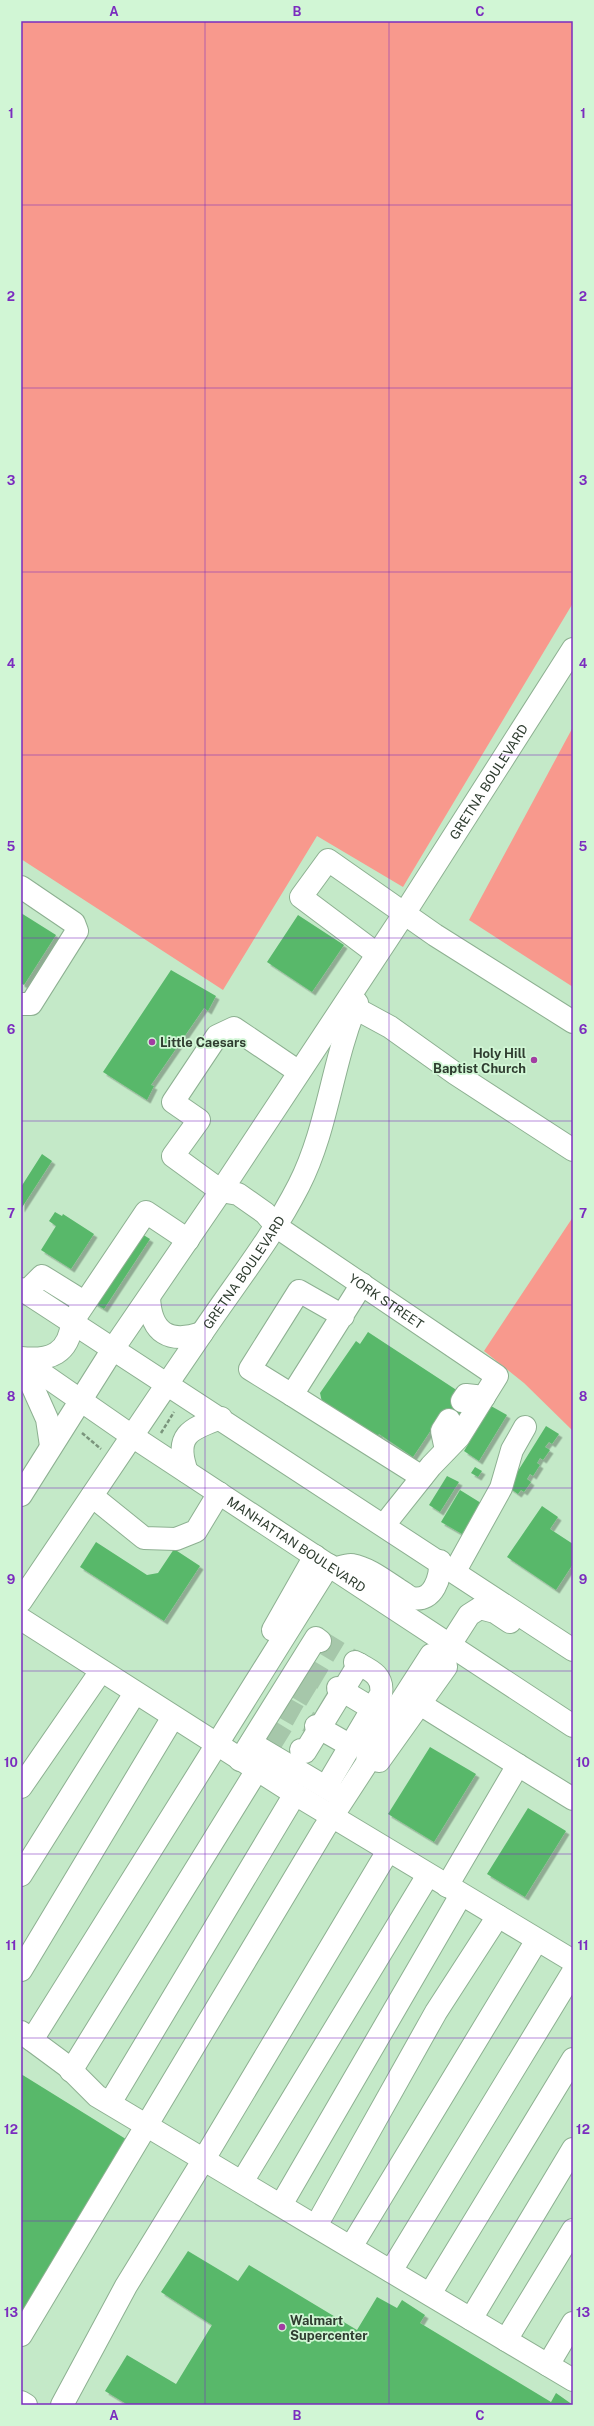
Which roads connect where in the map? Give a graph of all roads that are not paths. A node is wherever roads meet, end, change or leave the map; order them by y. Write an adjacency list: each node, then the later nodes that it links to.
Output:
1 (573, 649): 3 (street, GRETNA BOULEVARD)
2 (21, 887): 5 (street)
3 (404, 914): 4 (street, GRETNA BOULEVARD); 4 (street); 6 (street, GRETNA BOULEVARD); 7 (street)
4 (377, 954): 8 (street, GRETNA BOULEVARD)
5 (21, 1004)
6 (355, 1008): 9 (street); 11 (street, GRETNA BOULEVARD)
7 (573, 1022)
8 (299, 1072): 10 (street, GRETNA BOULEVARD); 10 (street)
9 (573, 1150)
10 (221, 1191): 11 (street, YORK STREET); 12 (street, GRETNA BOULEVARD)
11 (277, 1227): 13 (street, YORK STREET); 19 (street, GRETNA BOULEVARD)
12 (188, 1240): 15 (street, GRETNA BOULEVARD); 16 (street)
13 (362, 1284): 17 (street); 24 (street, YORK STREET)
14 (24, 1290): 16 (street); 18 (street)
15 (149, 1298): 19 (street); 20 (street, GRETNA BOULEVARD)
16 (84, 1302): 18 (street)
17 (343, 1316): 23 (street); 23 (street)
18 (72, 1322): 20 (street); 21 (street)
19 (202, 1332): 22 (street, GRETNA BOULEVARD)
20 (113, 1349): 22 (street); 25 (street, GRETNA BOULEVARD)
21 (21, 1360): 25 (street, MANHATTAN BOULEVARD); 31 (street)
22 (168, 1384): 27 (street); 30 (street, GRETNA BOULEVARD)
23 (292, 1395): 34 (street)
24 (484, 1397): 26 (street); 32 (street)
25 (80, 1401): 30 (street, MANHATTAN BOULEVARD); 31 (street, GRETNA BOULEVARD)
26 (462, 1402)
27 (221, 1418): 33 (street); 38 (street)
28 (449, 1420): 32 (street)
29 (525, 1427): 40 (street)
30 (132, 1436): 33 (street, MANHATTAN BOULEVARD); 37 (street, GRETNA BOULEVARD)
31 (51, 1446): 36 (street, GRETNA BOULEVARD)
32 (446, 1450): 34 (street)
33 (187, 1472): 35 (street, MANHATTAN BOULEVARD)
34 (422, 1477): 38 (street)
35 (218, 1493): 37 (street); 39 (street, MANHATTAN BOULEVARD)
36 (21, 1495)
37 (92, 1496): 41 (street, GRETNA BOULEVARD)
38 (384, 1525): 40 (street)
39 (326, 1563): 40 (street); 44 (street, MANHATTAN BOULEVARD); 55 (street)
40 (447, 1566): 45 (street)
41 (21, 1601)
42 (21, 1619): 47 (street)
43 (320, 1641): 56 (street)
44 (447, 1649): 46 (street); 50 (street); 53 (street, MANHATTAN BOULEVARD); 59 (street)
45 (573, 1650)
46 (573, 1657)
47 (102, 1671): 48 (street); 61 (street)
48 (135, 1693): 52 (street); 67 (street)
49 (335, 1698): 51 (street); 51 (street); 54 (street)
50 (420, 1704): 59 (street); 60 (street)
51 (374, 1709): 57 (street)
52 (173, 1717): 55 (street); 73 (street)
53 (573, 1726)
54 (318, 1727): 57 (street); 58 (street)
55 (214, 1743): 56 (street); 75 (street)
56 (255, 1746): 62 (street); 63 (street); 77 (street)
57 (351, 1746): 62 (street)
58 (303, 1751)
59 (368, 1763): 62 (street)
60 (518, 1765): 64 (street); 69 (street)
61 (21, 1787)
62 (335, 1792): 65 (street)
63 (295, 1794): 65 (street); 78 (street)
64 (573, 1799)
65 (332, 1817): 66 (street); 79 (street)
66 (388, 1851): 68 (street); 81 (street)
67 (21, 1875)
68 (428, 1875): 69 (street); 82 (street)
69 (454, 1890): 70 (street); 83 (street)
70 (498, 1916): 71 (street); 84 (street)
71 (537, 1940): 72 (street); 86 (street)
72 (573, 1961)
73 (21, 1970)
74 (573, 1972): 87 (street)
75 (26, 2036): 77 (street)
76 (573, 2059): 88 (street)
77 (71, 2071): 78 (street)
78 (110, 2103): 79 (street)
79 (147, 2124): 81 (street); 91 (street)
80 (573, 2149): 89 (street)
81 (204, 2159): 82 (street); 97 (street)
82 (242, 2182): 83 (street)
83 (281, 2205): 84 (street)
84 (316, 2226): 86 (street)
85 (573, 2230): 92 (street)
86 (351, 2247): 87 (street)
87 (391, 2270): 88 (street)
88 (430, 2294): 89 (street)
89 (471, 2319): 92 (street)
90 (573, 2323): 93 (street)
91 (21, 2336)
92 (506, 2340): 93 (street)
93 (548, 2365): 94 (street)
94 (573, 2380)
95 (21, 2402): 96 (street)
96 (26, 2405)
97 (62, 2405)

